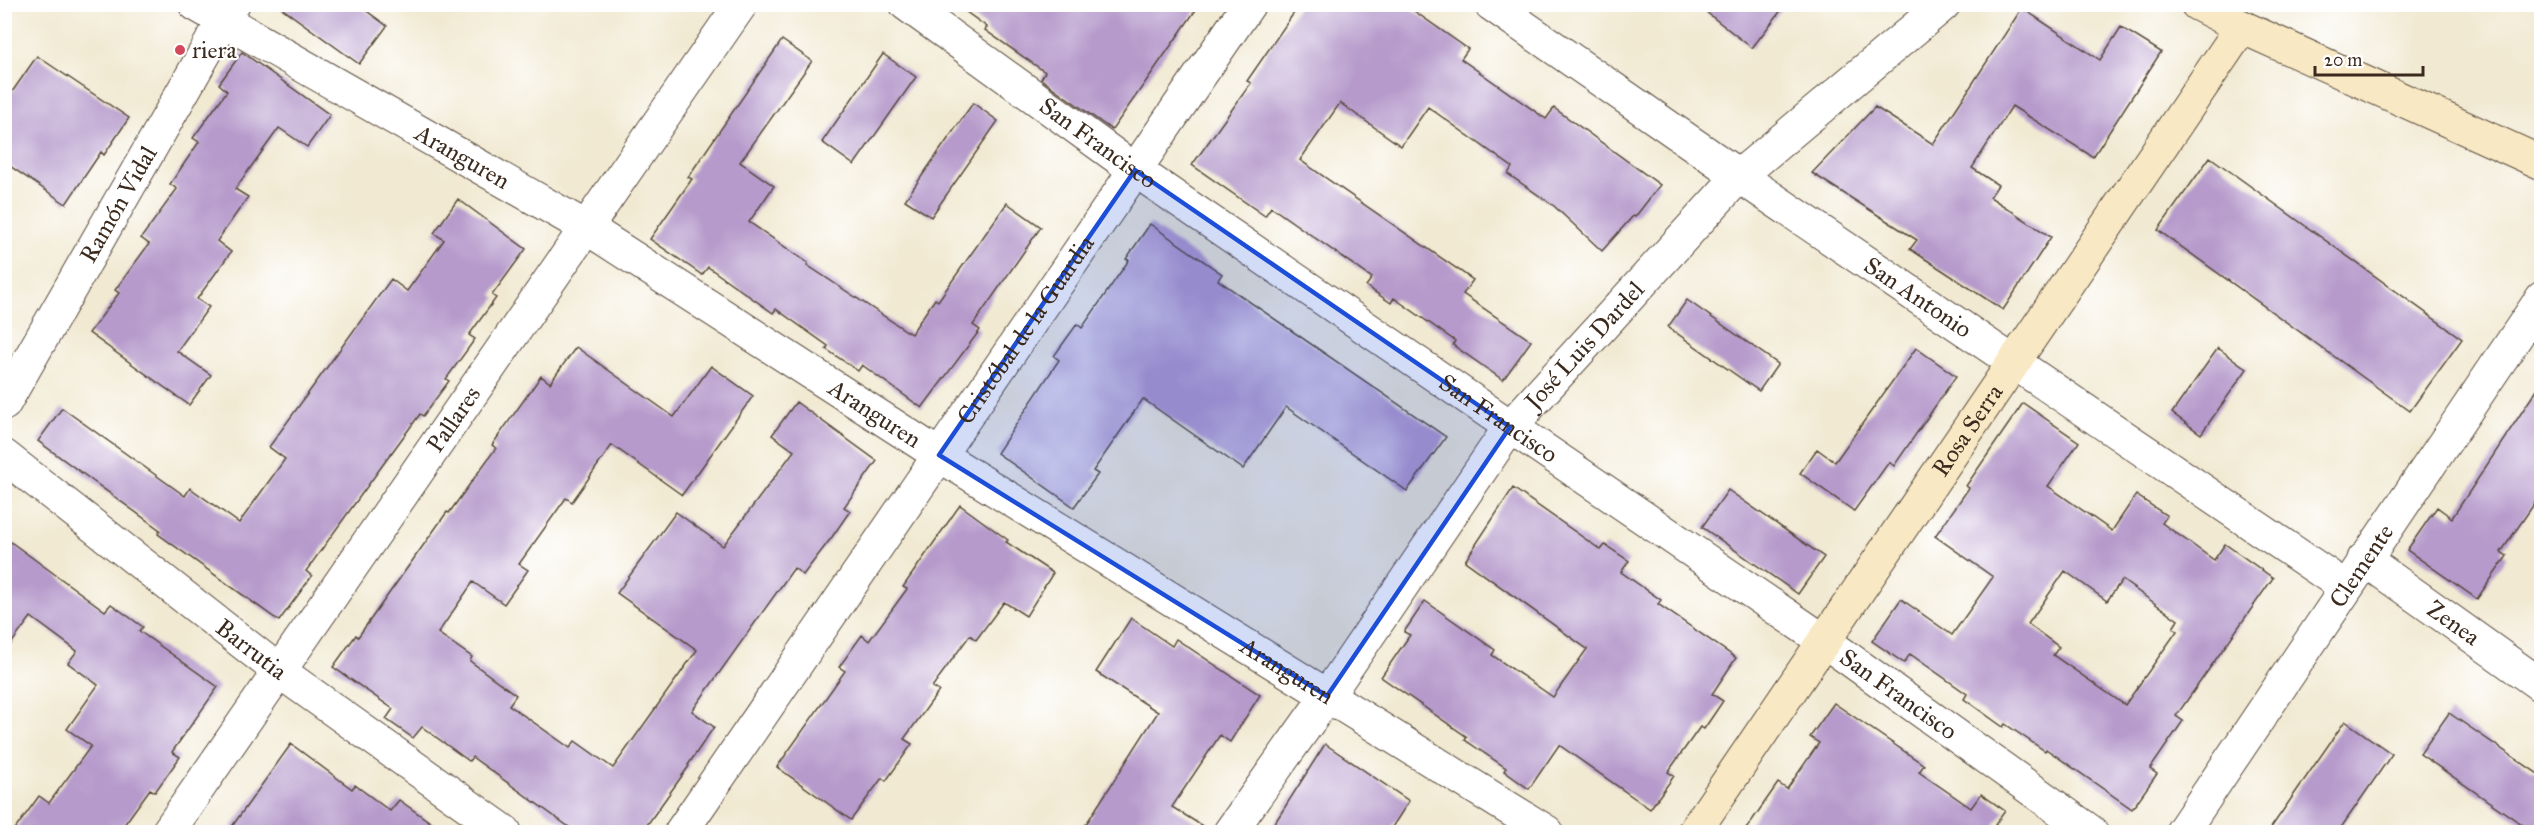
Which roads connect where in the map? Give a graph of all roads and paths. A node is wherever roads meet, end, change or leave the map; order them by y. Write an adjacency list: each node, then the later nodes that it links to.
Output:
1 (195, 4): 8 (street, Aranguren)
2 (741, 4): 13 (street, Pallares)
3 (906, 4): 11 (street, San Francisco)
4 (1249, 4): 11 (street, Cristóbal de la Guardia)
5 (1491, 4): 12 (street, San Antonio)
6 (1944, 4): 12 (street, José Luis Dardel)
7 (2197, 4): 9 (street)
8 (228, 13): 13 (street, Aranguren); 16 (street, Ramón Vidal)
9 (2242, 27): 10 (street); 15 (street, Rosa Serra)
10 (2541, 164)
11 (1136, 170): 17 (street, San Francisco); 18 (street, Cristóbal de la Guardia)
12 (1739, 176): 15 (street, San Antonio); 17 (street, José Luis Dardel)
13 (587, 228): 18 (street, Aranguren); 23 (street, Pallares)
14 (2541, 298): 20 (street, Clemente)
15 (2014, 362): 21 (street, San Antonio); 22 (street, Rosa Serra)
16 (4, 404)
17 (1510, 427): 22 (street, San Francisco); 25 (street, José Luis Dardel)
18 (939, 455): 25 (street, Aranguren); 28 (street, Cristóbal de la Guardia)
19 (4, 456): 23 (street, Barrutia)
20 (2364, 560): 21 (street, Clemente); 24 (street, Zenea)
21 (2345, 587): 33 (street, Clemente)
22 (1824, 641): 31 (street, Rosa Serra); 32 (street, San Francisco)
23 (279, 671): 26 (street, Pallares); 27 (street, Barrutia)
24 (2541, 686)
25 (1327, 696): 29 (street, José Luis Dardel); 30 (street, Aranguren)
26 (168, 832)
27 (505, 832)
28 (681, 832)
29 (1230, 832)
30 (1547, 832)
31 (1694, 832)
32 (2091, 832)
33 (2182, 832)

